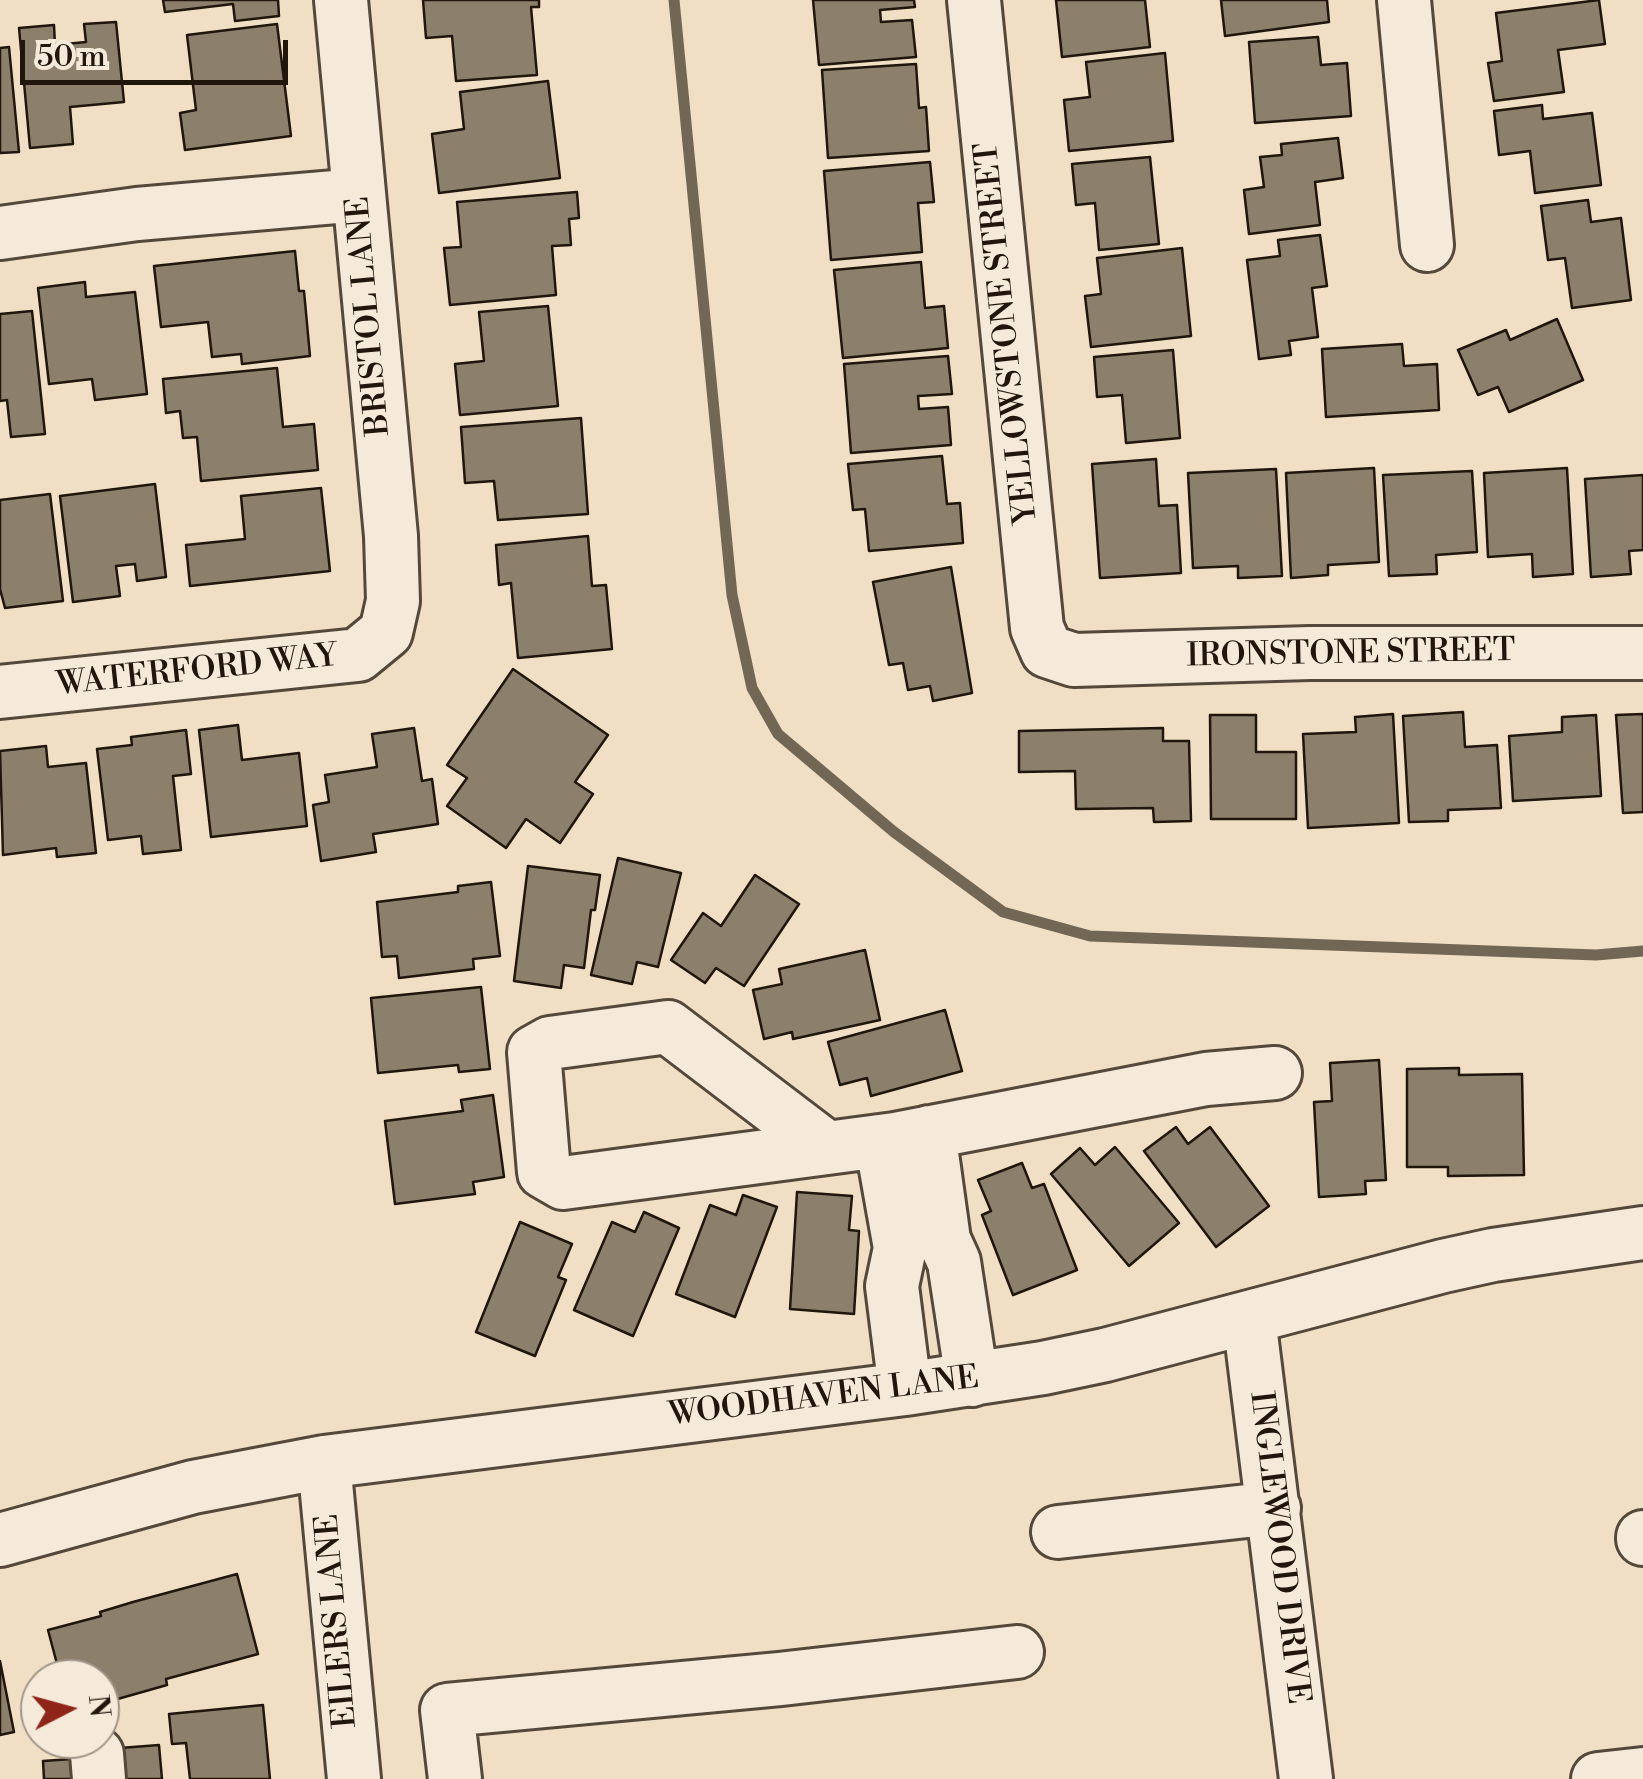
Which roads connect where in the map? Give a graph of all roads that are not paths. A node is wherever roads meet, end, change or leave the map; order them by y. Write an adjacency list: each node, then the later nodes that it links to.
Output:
1 (341, 0): 4 (street, BRISTOL LANE)
2 (974, 0): 9 (street, YELLOWSTONE STREET)
3 (1404, 0): 6 (street)
4 (360, 195): 5 (street); 7 (street, BRISTOL LANE)
5 (0, 233)
6 (1426, 245)
7 (386, 632): 10 (street, WATERFORD WAY)
8 (1643, 653): 9 (street, IRONSTONE STREET)
9 (1060, 656)
10 (0, 692)
11 (1275, 1073): 12 (street)
12 (905, 1137): 13 (street); 15 (street)
13 (827, 1148): 13 (street)
14 (1643, 1233): 16 (street, WOODHAVEN LANE)
15 (922, 1244): 17 (street); 18 (street)
16 (1250, 1318): 17 (street, WOODHAVEN LANE); 20 (street, INGLEWOOD DRIVE)
17 (972, 1380): 18 (street, WOODHAVEN LANE)
18 (905, 1389): 19 (street, WOODHAVEN LANE)
19 (324, 1462): 22 (street, WOODHAVEN LANE); 25 (street, EILERS LANE)
20 (1274, 1508): 21 (street); 27 (street, INGLEWOOD DRIVE)
21 (1058, 1532)
22 (0, 1540)
23 (1017, 1652): 26 (street)
24 (1643, 1774): 28 (street)
25 (354, 1779)
26 (455, 1779)
27 (1306, 1779)
28 (1598, 1779)

